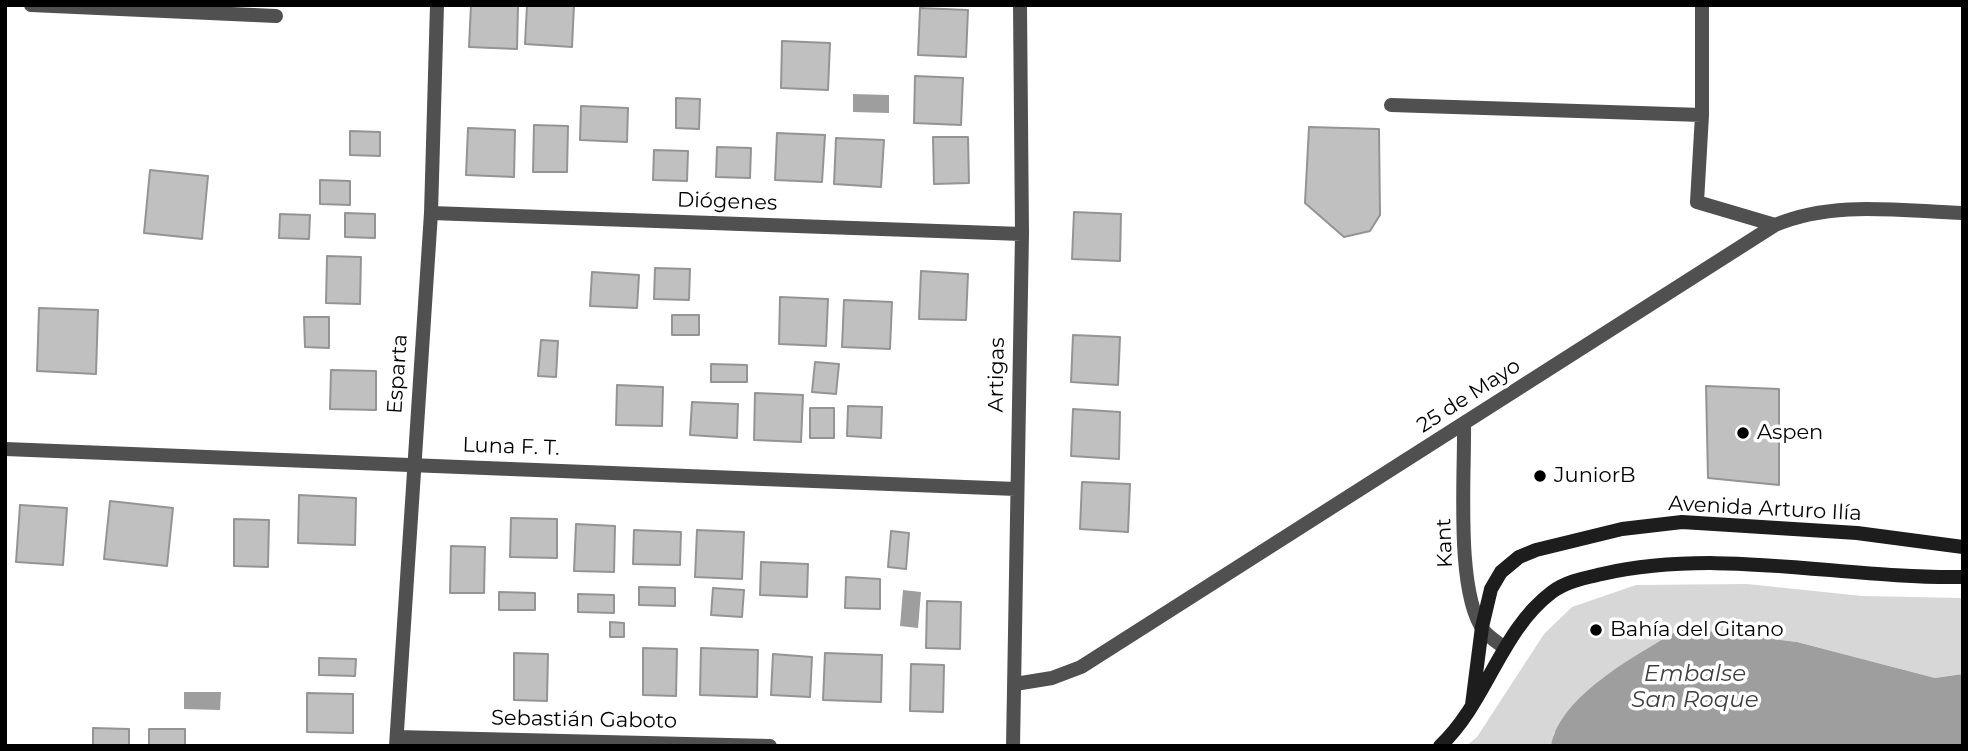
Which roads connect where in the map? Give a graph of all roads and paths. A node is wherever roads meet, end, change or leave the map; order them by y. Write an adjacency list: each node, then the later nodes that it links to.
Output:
1 (31, 5): 5 (street)
2 (437, 5): 8 (street, Esparta)
3 (1020, 5): 11 (street, Artigas)
4 (1702, 5): 7 (street)
5 (276, 16)
6 (1391, 105): 7 (street)
7 (1703, 115): 10 (street)
8 (431, 213): 11 (street, Diógenes); 14 (street, Esparta)
9 (1963, 213): 10 (street, 25 de Mayo)
10 (1775, 226): 12 (street, 25 de Mayo)
11 (1022, 234): 15 (street, Artigas)
12 (1464, 424): 18 (street, Kant); 20 (street, 25 de Mayo)
13 (5, 449): 14 (street, Luna F. T.)
14 (412, 464): 15 (street, Luna F. T.); 22 (street, Esparta)
15 (1016, 489): 20 (street, Artigas)
16 (1963, 547): 18 (main road, Avenida Arturo Ilía)
17 (1963, 577): 19 (main road, Avenida Arturo Ilía)
18 (1482, 627): 19 (street, Kant); 21 (main road, Avenida Arturo Ilía)
19 (1505, 648): 21 (main road, Avenida Arturo Ilía)
20 (1015, 684): 24 (street, Artigas)
21 (1472, 705): 25 (main road, Avenida Arturo Ilía)
22 (396, 741): 23 (street, Sebastián Gaboto)
23 (770, 746)
24 (1013, 746)
25 (1440, 746)

